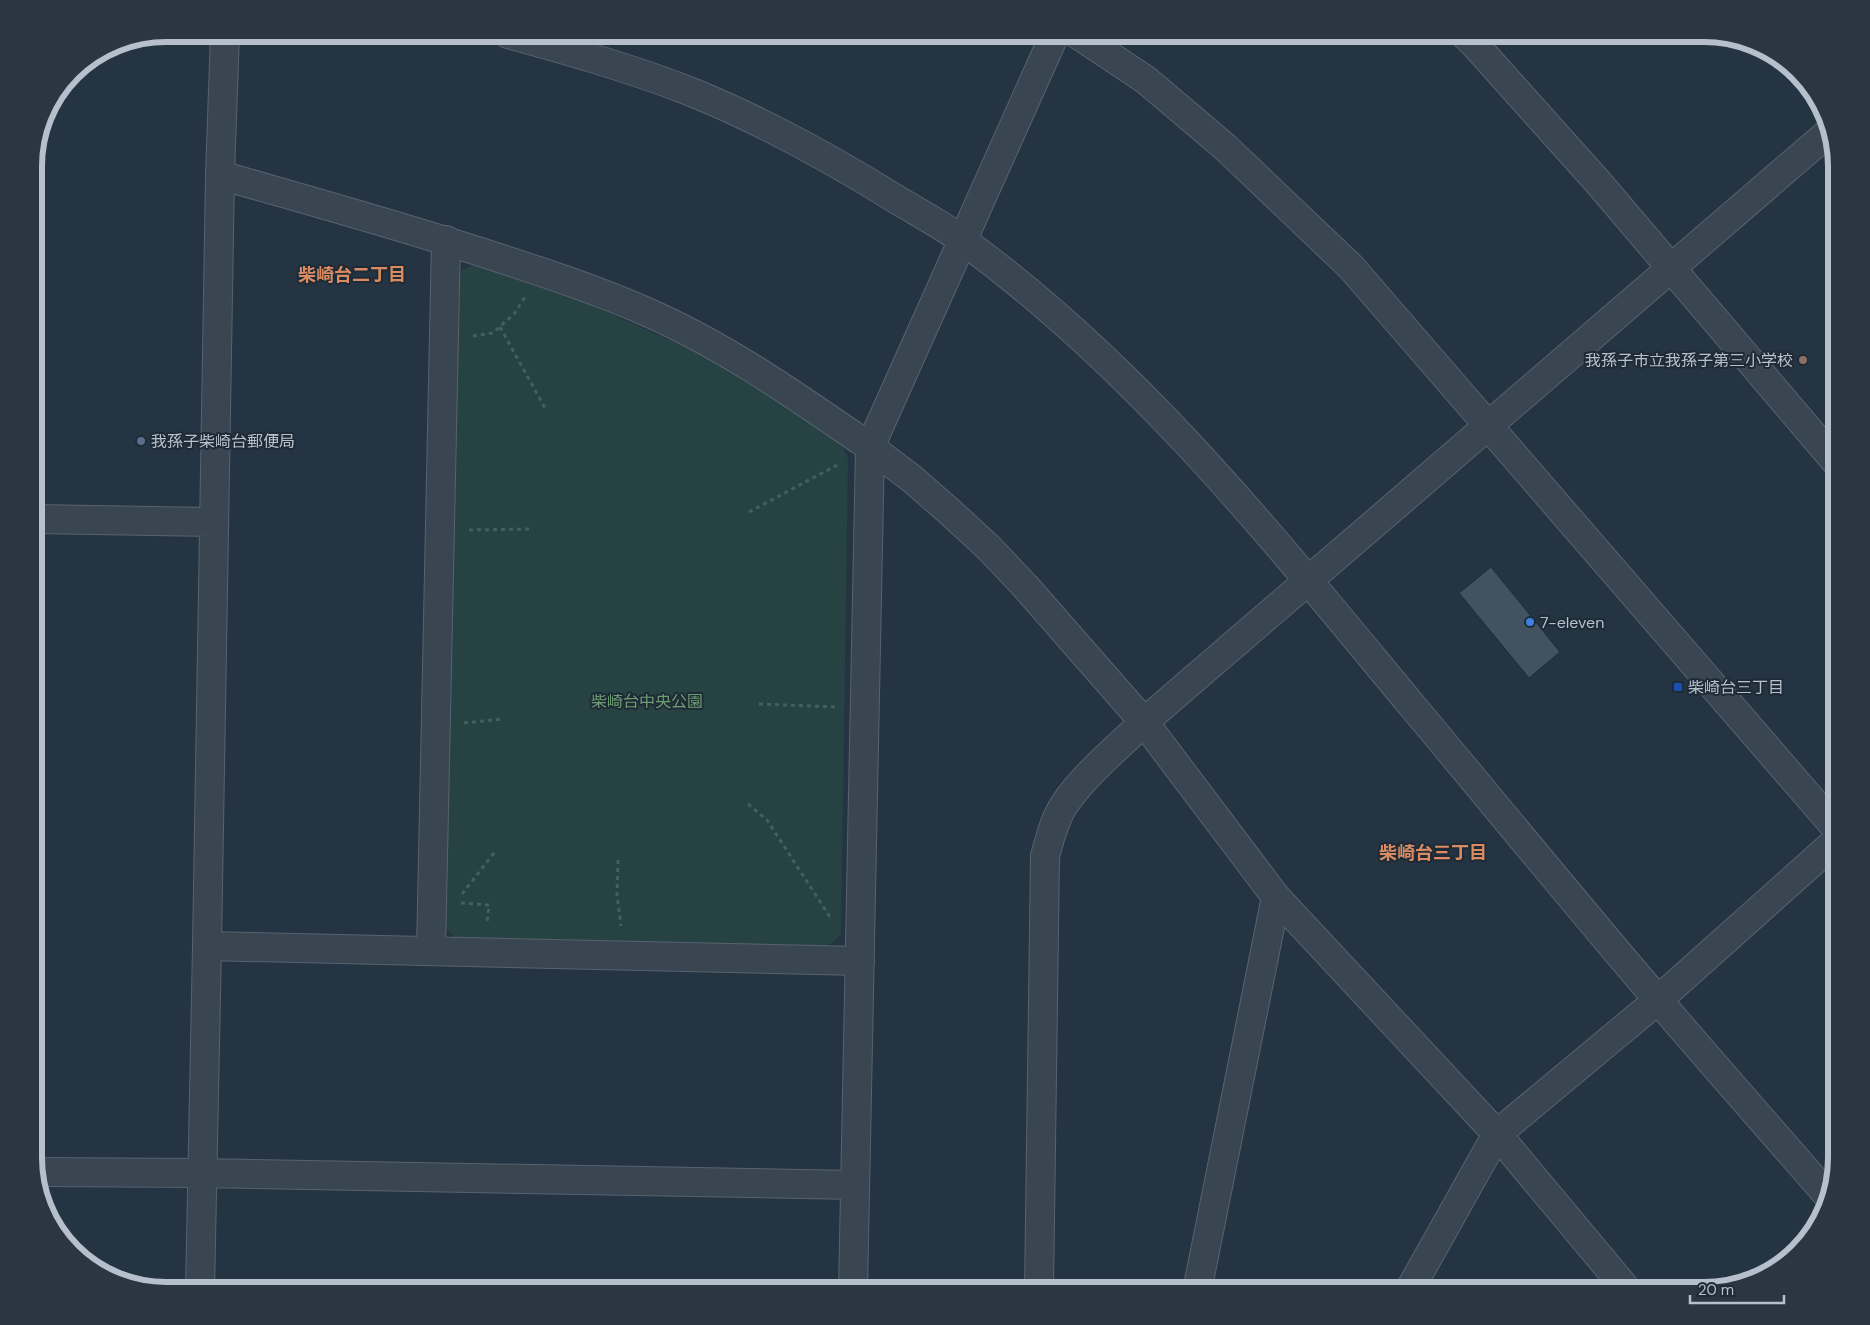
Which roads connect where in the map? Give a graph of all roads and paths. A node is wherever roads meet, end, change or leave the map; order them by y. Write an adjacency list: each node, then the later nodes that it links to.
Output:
1 (1051, 42): 9 (street)
2 (1090, 42): 15 (street)
3 (1471, 42): 10 (street)
4 (225, 43): 7 (street)
5 (538, 43): 9 (street)
6 (1824, 137): 10 (street)
7 (220, 175): 8 (street); 20 (street)
8 (446, 240): 11 (street); 13 (street)
9 (962, 240): 16 (street); 23 (street)
10 (1672, 269): 15 (street); 17 (street)
11 (541, 271): 12 (path); 16 (street)
12 (500, 328): 13 (path); 14 (path)
13 (444, 340): 22 (street)
14 (545, 408)
15 (1488, 426): 23 (street); 30 (street)
16 (870, 447): 18 (path); 25 (street); 27 (street)
17 (1828, 453)
18 (748, 512)
19 (43, 519): 20 (street)
20 (213, 522): 36 (street)
21 (528, 529): 22 (path)
22 (441, 531): 37 (street)
23 (1309, 582): 27 (street); 41 (street)
24 (759, 704): 25 (path)
25 (865, 708): 40 (street)
26 (502, 719): 28 (path)
27 (1144, 722): 34 (street); 49 (street)
28 (458, 723)
29 (748, 804): 35 (path)
30 (1828, 819)
31 (1828, 848): 41 (street)
32 (494, 853): 38 (path)
33 (618, 860): 39 (path)
34 (1276, 897): 42 (street); 50 (street)
35 (832, 920)
36 (208, 946): 37 (street); 44 (street)
37 (432, 951): 38 (street)
38 (486, 953): 39 (street)
39 (625, 956): 40 (street)
40 (860, 961): 45 (street)
41 (1658, 1000): 42 (street); 46 (street)
42 (1497, 1134): 51 (street); 52 (street)
43 (44, 1172): 44 (street)
44 (202, 1173): 45 (street); 47 (street)
45 (856, 1185): 48 (street)
46 (1823, 1190)
47 (200, 1282)
48 (853, 1282)
49 (1039, 1282)
50 (1200, 1282)
51 (1414, 1282)
52 (1614, 1282)

